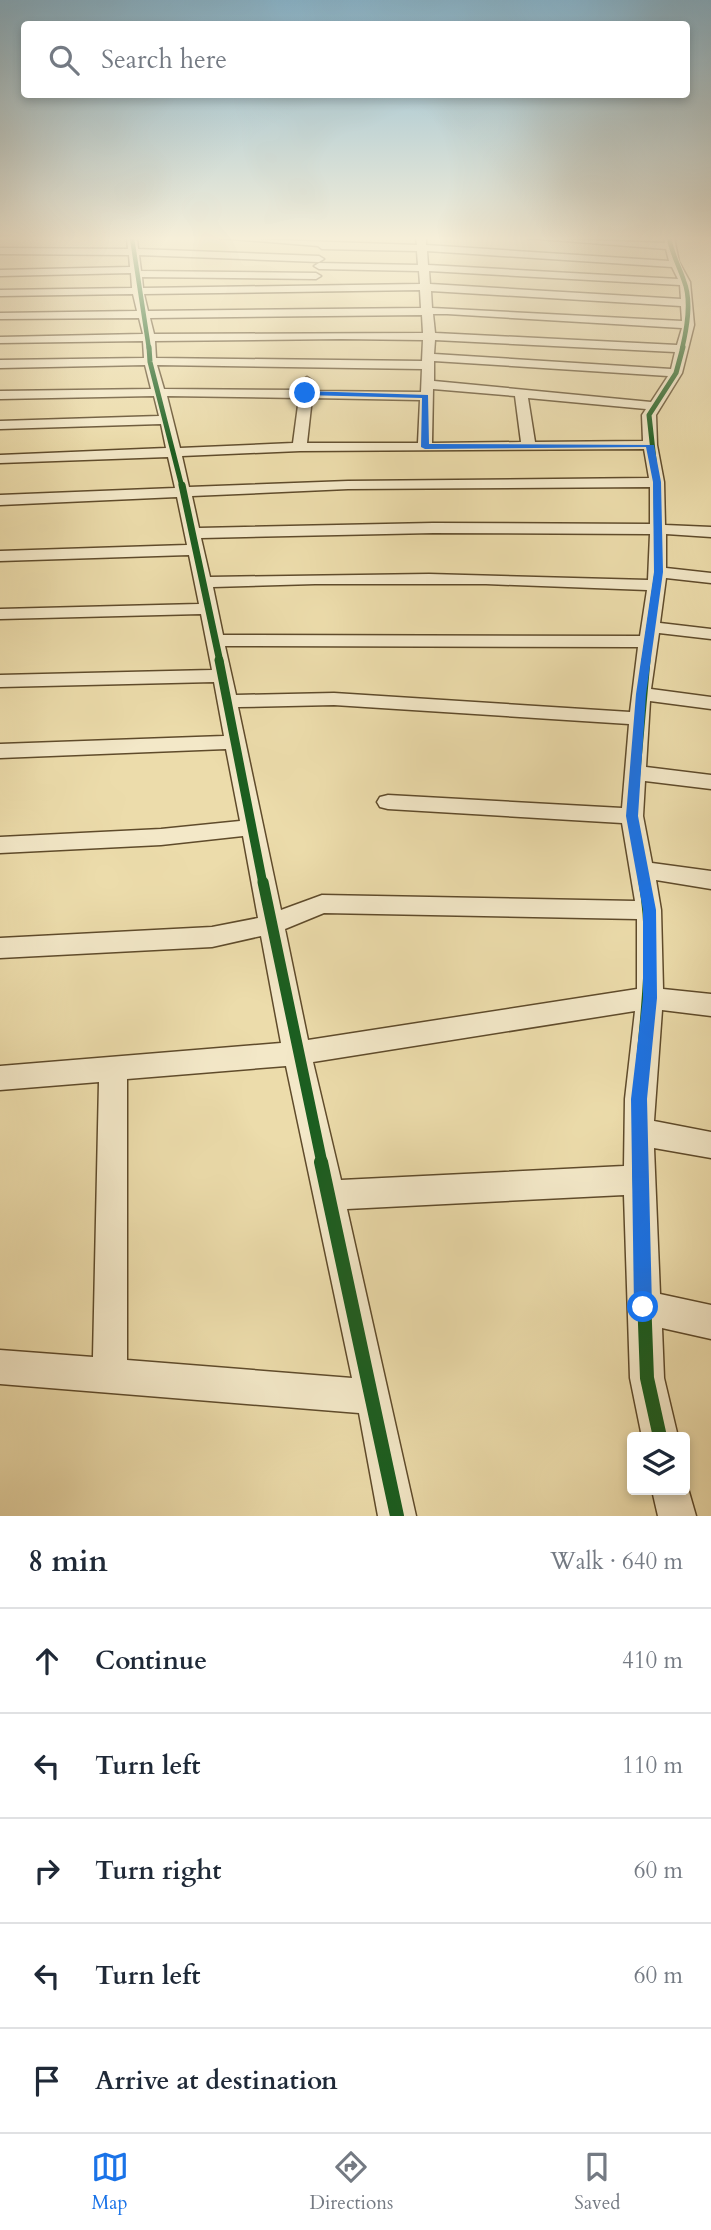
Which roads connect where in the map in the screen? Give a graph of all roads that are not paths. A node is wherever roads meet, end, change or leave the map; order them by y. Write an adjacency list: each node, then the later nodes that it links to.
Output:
1 (26, 309): 11 (street)
2 (68, 309): 15 (street)
3 (142, 309): 20 (street)
4 (214, 309): 18 (street)
5 (297, 309): 10 (street)
6 (314, 309): 10 (street)
7 (553, 309): 12 (street)
8 (688, 309): 13 (street)
9 (426, 311): 10 (street); 12 (street); 14 (street)
10 (313, 312): 18 (street)
11 (0, 316)
12 (556, 316): 13 (street); 16 (street)
13 (688, 325): 17 (street)
14 (429, 334): 16 (street); 18 (street); 19 (street)
15 (0, 340)
16 (564, 340): 17 (street); 22 (street)
17 (682, 349): 23 (street)
18 (313, 350): 19 (street); 20 (street); 27 (street)
19 (428, 361): 22 (street); 24 (street)
20 (150, 362): 21 (street); 25 (street)
21 (0, 364)
22 (571, 366): 23 (street)
23 (676, 373): 29 (street)
24 (426, 390): 26 (street); 27 (street); 35 (street)
25 (158, 392): 27 (street); 28 (street); 30 (street)
26 (521, 392): 29 (street); 32 (street)
27 (305, 393): 34 (street)
28 (0, 396)
29 (653, 406): 33 (street)
30 (167, 420): 31 (street); 36 (street)
31 (0, 425)
32 (528, 444): 33 (street); 35 (street)
33 (650, 445): 38 (street)
34 (300, 447): 35 (street); 36 (street)
35 (425, 447)
36 (174, 451): 37 (street); 39 (street)
37 (0, 458)
38 (657, 482): 39 (street); 41 (street)
39 (181, 491): 40 (street); 43 (street)
40 (0, 500)
41 (659, 529): 42 (street); 43 (street); 45 (street)
42 (711, 532)
43 (192, 542): 44 (street); 47 (street)
44 (0, 556)
45 (657, 578): 46 (street); 47 (street); 51 (street)
46 (711, 578)
47 (202, 582): 48 (street)
48 (209, 609): 49 (street); 52 (street)
49 (0, 614)
50 (711, 634): 51 (street)
51 (650, 635): 52 (street); 55 (street)
52 (215, 640): 53 (street)
53 (222, 676): 54 (street); 56 (street)
54 (0, 681)
55 (641, 694): 57 (street); 58 (street)
56 (227, 701): 58 (street); 59 (street)
57 (711, 703)
58 (640, 719): 61 (street)
59 (235, 743): 60 (street); 65 (street)
60 (0, 751)
61 (636, 773): 62 (street); 64 (street)
62 (711, 782)
63 (388, 802): 64 (street)
64 (632, 816): 67 (street)
65 (254, 827): 66 (street); 70 (street)
66 (0, 845)
67 (642, 870): 68 (street); 69 (street)
68 (711, 880)
69 (649, 910): 70 (street); 72 (street)
70 (272, 924): 71 (street); 74 (street)
71 (0, 948)
72 (650, 998): 73 (street); 74 (street); 77 (street)
73 (711, 1004)
74 (297, 1053): 75 (street); 80 (street)
75 (113, 1069): 76 (street); 84 (street)
76 (0, 1078)
77 (639, 1132): 78 (street); 79 (street)
78 (711, 1145)
79 (639, 1180): 80 (street); 81 (street)
80 (329, 1195): 85 (street)
81 (643, 1307): 82 (street); 86 (street)
82 (711, 1322)
83 (0, 1367): 84 (street)
84 (110, 1376): 85 (street)
85 (374, 1397): 88 (street)
86 (659, 1432)
87 (672, 1495): 89 (street)
88 (397, 1516)
89 (677, 1516)

